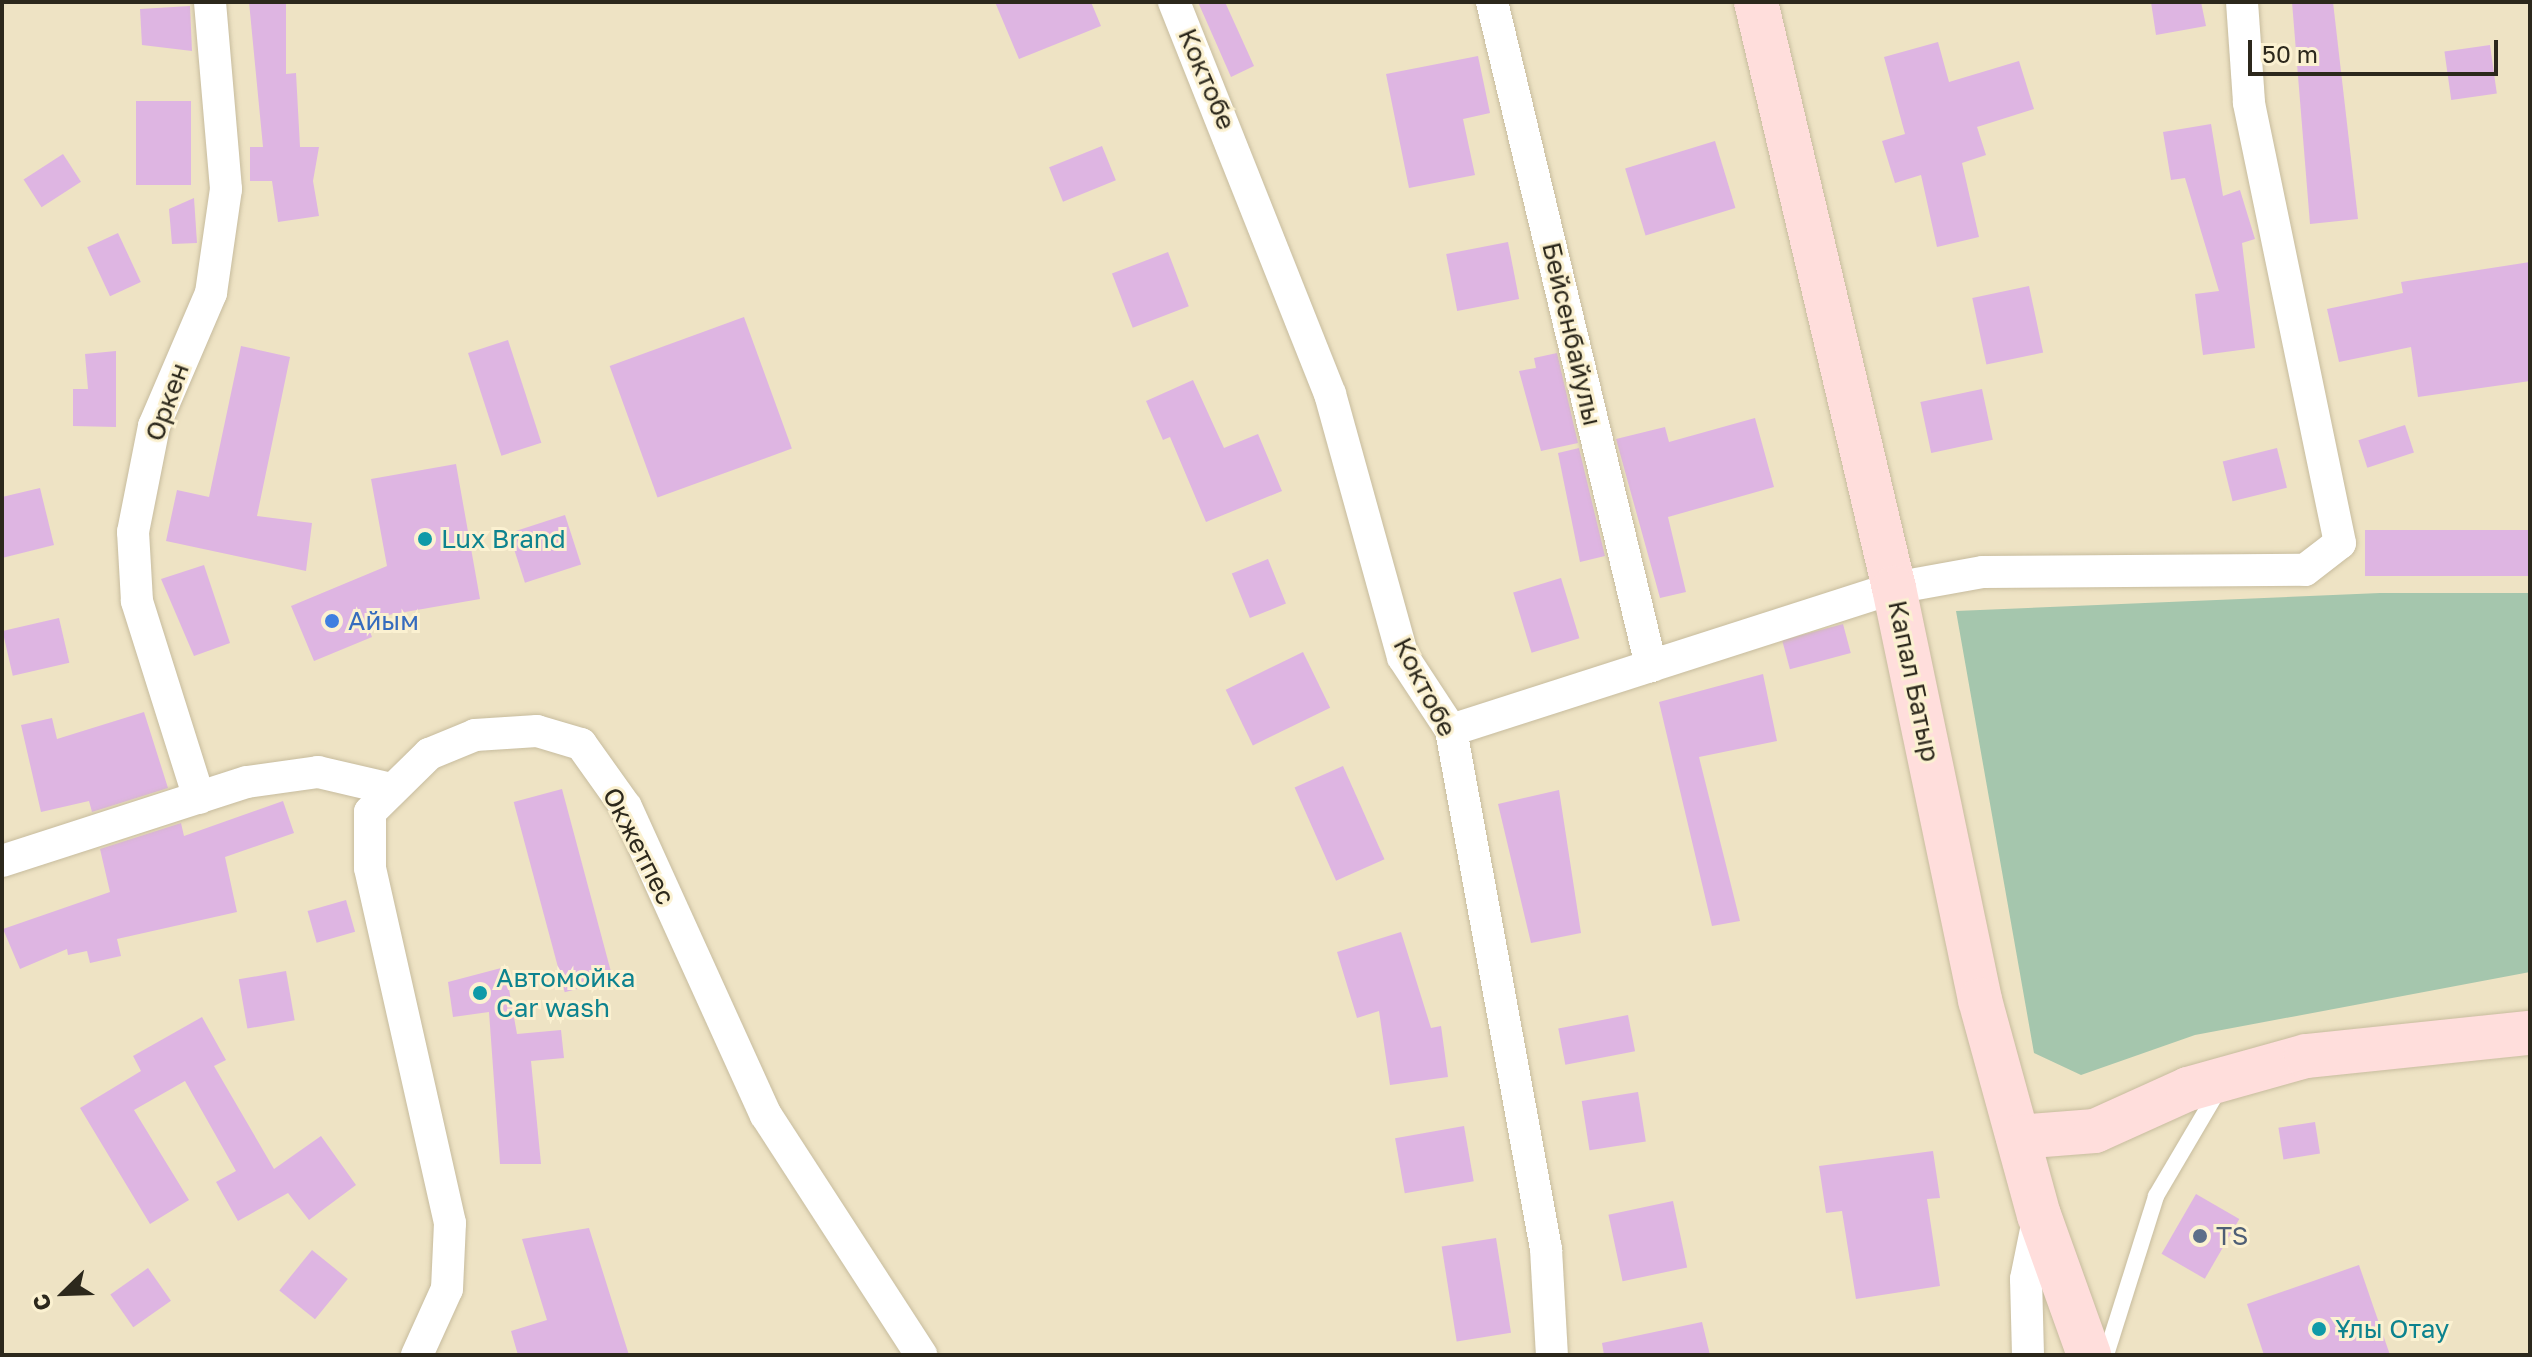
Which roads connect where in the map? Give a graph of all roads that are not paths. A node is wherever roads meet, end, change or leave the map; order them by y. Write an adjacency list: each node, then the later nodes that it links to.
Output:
1 (210, 2): 10 (street, Оркен)
2 (1174, 2): 8 (street, Коктобе)
3 (1492, 2): 7 (street, Бейсенбайулы)
4 (1756, 2): 6 (main road, Капал Батыр)
5 (2242, 2): 6 (street)
6 (1894, 588): 7 (street); 14 (main road, Капал Батыр)
7 (1651, 666): 8 (street)
8 (1451, 730): 18 (street, Коктобе)
9 (387, 788): 10 (street); 16 (street, Окжетпес); 17 (street, Окжетпес)
10 (199, 798): 11 (street)
11 (2, 861)
12 (2530, 1033): 13 (main road)
13 (2225, 1078): 14 (main road); 21 (lane)
14 (2018, 1137): 15 (main road, Капал Батыр)
15 (2039, 1215): 19 (street); 20 (main road, Капал Батыр)
16 (417, 1355)
17 (921, 1355)
18 (1552, 1355)
19 (2028, 1355)
20 (2089, 1355)
21 (2106, 1355)

